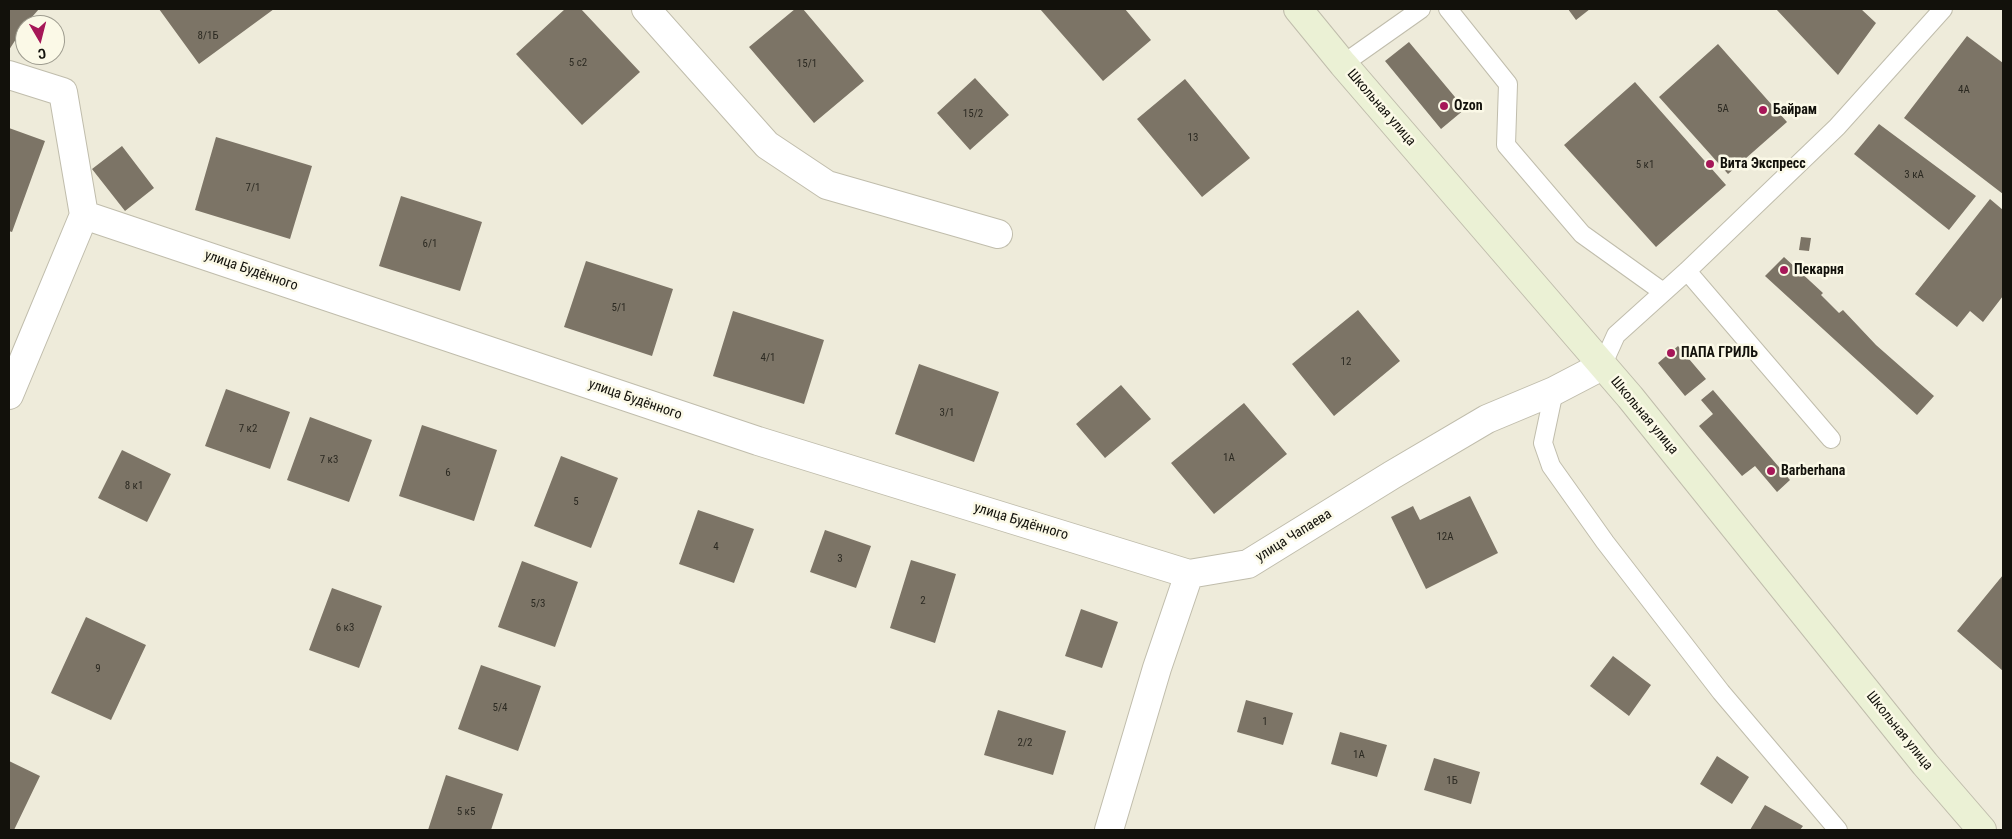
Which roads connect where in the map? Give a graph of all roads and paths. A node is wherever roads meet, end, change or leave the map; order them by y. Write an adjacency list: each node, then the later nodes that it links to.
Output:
1 (646, 9): 9 (street)
2 (1298, 9): 6 (street, Школьная улица)
3 (1421, 9): 6 (lane)
4 (1448, 9): 11 (lane)
5 (1943, 9): 10 (lane)
6 (1343, 64): 12 (street, Школьная улица)
7 (9, 74): 8 (street)
8 (84, 215): 14 (street); 16 (street, улица Будённого)
9 (998, 234)
10 (1687, 271): 11 (lane); 15 (lane)
11 (1664, 292): 12 (lane)
12 (1602, 366): 13 (street, улица Чапаева); 19 (street, Школьная улица)
13 (1554, 391): 16 (street, улица Чапаева); 18 (lane)
14 (9, 395)
15 (1831, 439)
16 (1189, 574): 17 (street)
17 (1109, 830)
18 (1838, 830)
19 (1982, 830)

